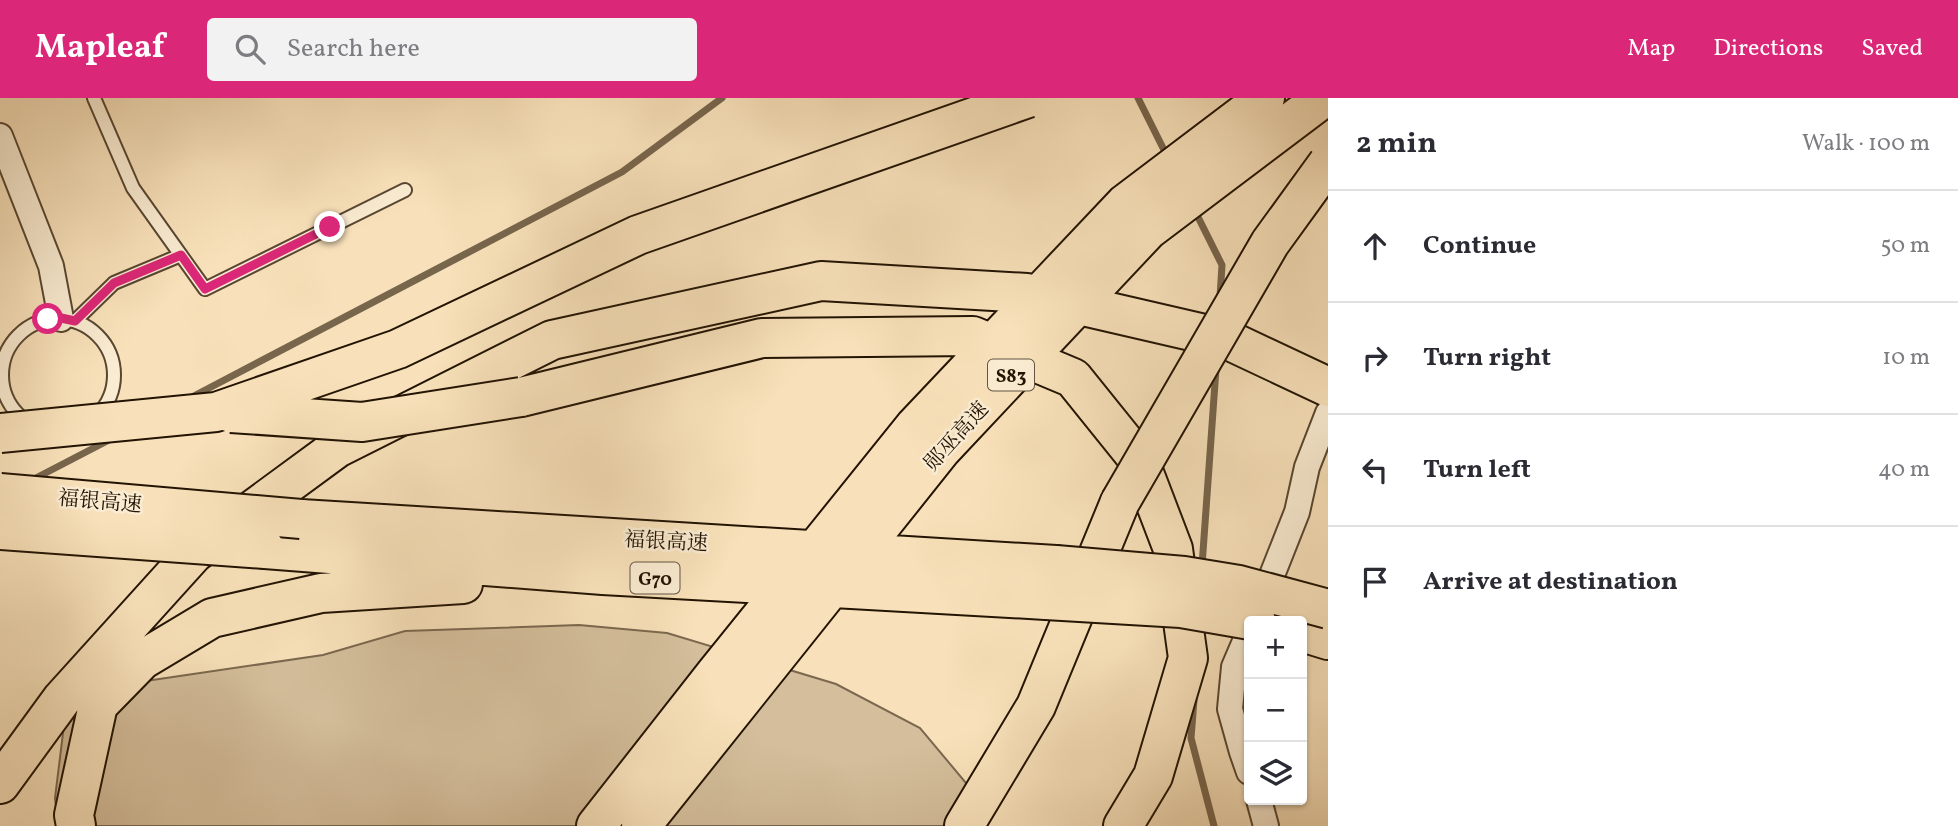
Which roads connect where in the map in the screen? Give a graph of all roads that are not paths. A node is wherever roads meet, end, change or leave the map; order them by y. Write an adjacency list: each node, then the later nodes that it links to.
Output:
1 (94, 98): 8 (lane)
2 (1028, 98): 11 (highway, bridge)
3 (1265, 98): 28 (highway, 郧巫高速 / S83)
4 (1323, 98): 29 (highway, 郧巫高速 / S83)
5 (0, 136): 9 (street)
6 (1328, 163): 30 (highway, bridge)
7 (405, 190): 8 (lane)
8 (181, 255): 9 (lane)
9 (68, 320): 9 (lane)
10 (1314, 381): 25 (highway)
11 (216, 411): 13 (highway, bridge); 31 (highway, bridge)
12 (1328, 413): 19 (street)
13 (0, 433)
14 (0, 493): 17 (highway, 福银高速 / G70, bridge)
15 (0, 530): 16 (highway, 福银高速 / G70, bridge)
16 (603, 575): 17 (highway, 福银高速 / G70); 27 (highway)
17 (1051, 582): 18 (highway, 福银高速 / G70, bridge); 20 (highway, 福银高速 / G70, bridge)
18 (1328, 609)
19 (1257, 616)
20 (1244, 619)
21 (1307, 634): 22 (highway)
22 (1328, 640)
23 (1244, 644): 24 (street)
24 (1244, 760)
25 (0, 784)
26 (1260, 805): 32 (street)
27 (76, 826)
28 (596, 826)
29 (641, 826)
30 (964, 826)
31 (1123, 826)
32 (1266, 826)

